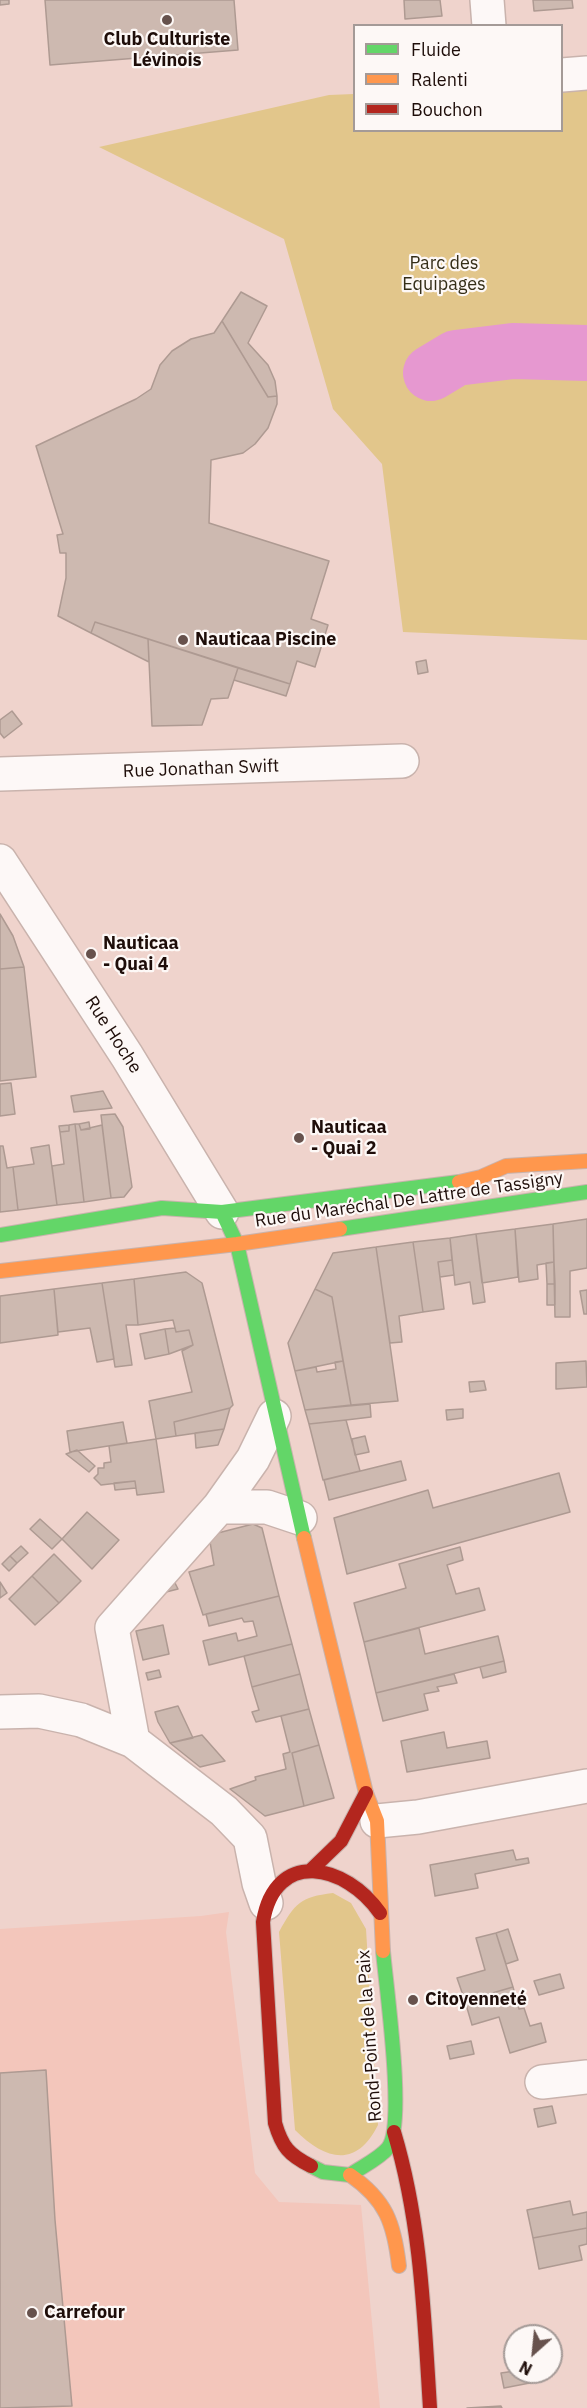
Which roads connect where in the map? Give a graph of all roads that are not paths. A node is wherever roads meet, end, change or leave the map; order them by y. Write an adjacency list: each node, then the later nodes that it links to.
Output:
1 (487, 0): 2 (street)
2 (489, 24)
3 (587, 73): 4 (street)
4 (563, 75)
5 (402, 762): 6 (street, Rue Jonathan Swift)
6 (0, 774)
7 (0, 861): 10 (street, Rue Hoche)
8 (587, 1161): 10 (main road, Rue du Maréchal De Lattre de Tassigny)
9 (587, 1192): 12 (main road, Rue du Maréchal De Lattre de Tassigny)
10 (222, 1212): 11 (main road, Rue du Maréchal De Lattre de Tassigny); 12 (main road, Rond-Point de la Paix)
11 (0, 1235)
12 (237, 1244): 13 (main road, Rue du Maréchal De Lattre de Tassigny); 14 (main road, Rond-Point de la Paix)
13 (0, 1271)
14 (274, 1416): 15 (street); 16 (main road, Rond-Point de la Paix)
15 (219, 1507): 16 (street); 18 (street)
16 (300, 1518): 20 (main road, Rond-Point de la Paix)
17 (0, 1712): 18 (street)
18 (133, 1741): 22 (street)
19 (587, 1786): 20 (street)
20 (372, 1807): 21 (main road); 23 (main road, Rond-Point de la Paix)
21 (310, 1871): 22 (main road); 23 (main road)
22 (266, 1903): 27 (main road)
23 (380, 1913): 26 (main road, Rond-Point de la Paix)
24 (587, 2077): 25 (street)
25 (542, 2082)
26 (394, 2132): 27 (main road, Rond-Point de la Paix); 29 (main road)
27 (350, 2175): 28 (main road)
28 (401, 2284)
29 (430, 2408)

